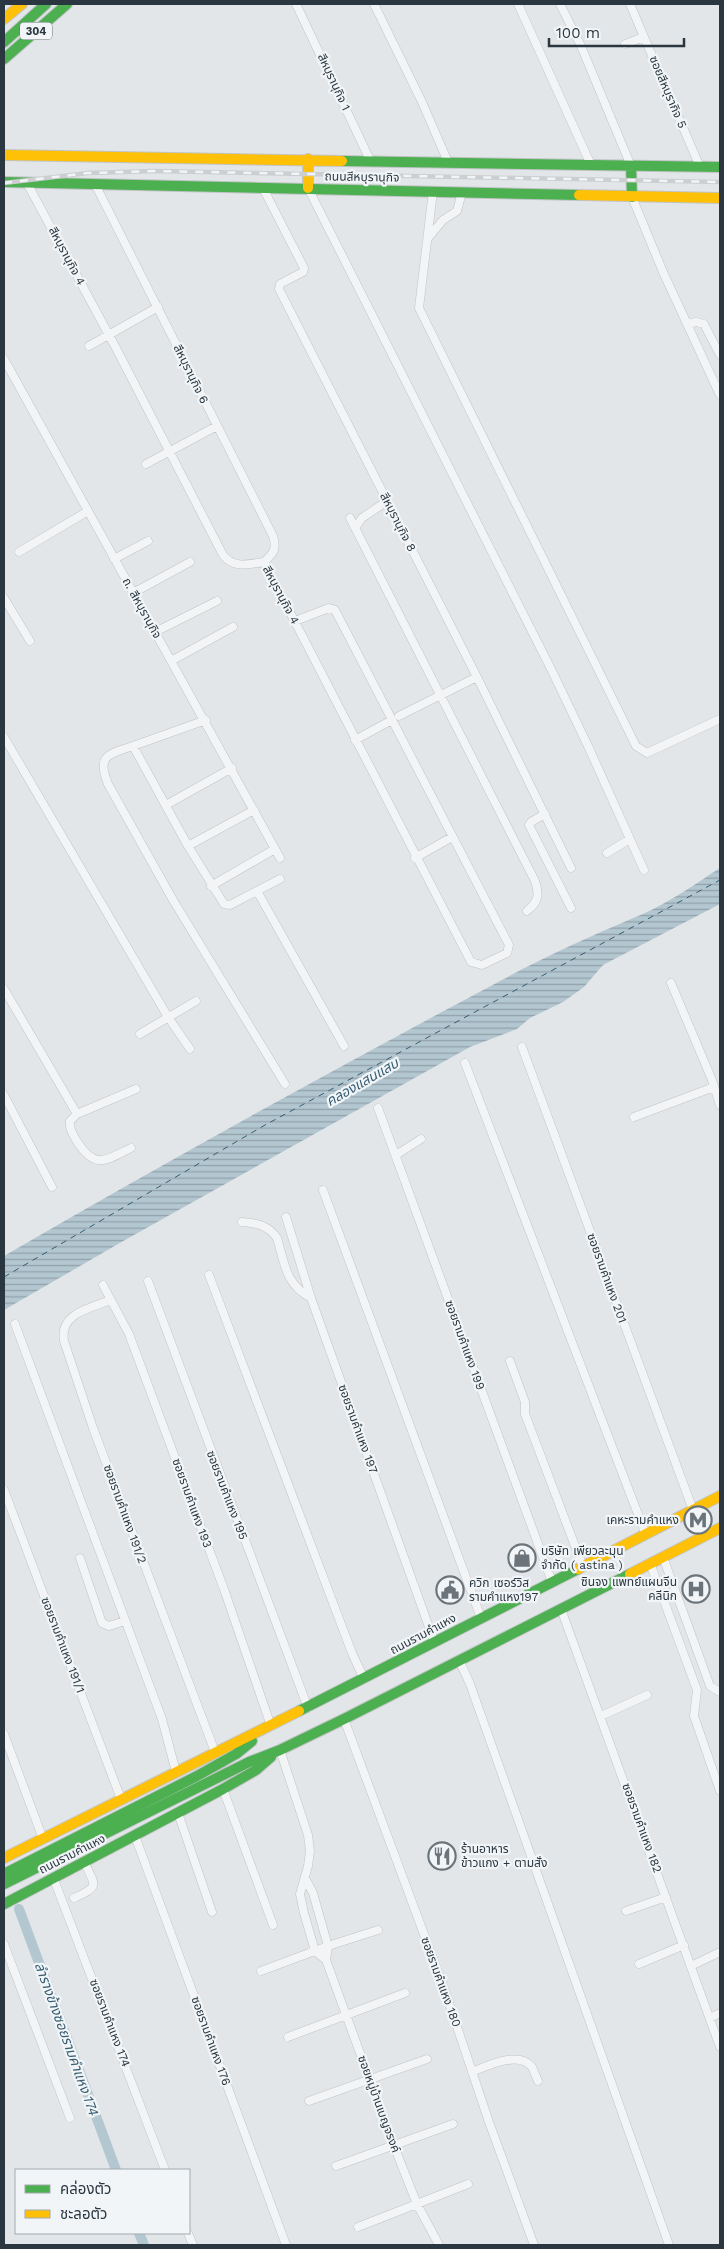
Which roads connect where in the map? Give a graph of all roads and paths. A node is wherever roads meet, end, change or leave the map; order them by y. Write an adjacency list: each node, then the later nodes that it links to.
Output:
1 (22, 4): 9 (main road, 304)
2 (46, 4): 11 (main road)
3 (67, 4): 13 (main road, 304)
4 (296, 4): 16 (street, สีหบุรานุกิจ 1)
5 (374, 4): 17 (street)
6 (518, 4): 18 (street)
7 (560, 4): 19 (street)
8 (630, 4): 10 (street, ซอยสีหบุรากิจ 5)
9 (4, 19)
10 (644, 37): 12 (street); 20 (street, ซอยสีหบุรากิจ 5)
11 (4, 42)
12 (625, 44)
13 (4, 59)
14 (4, 155): 15 (main road, ถนนสีหบุรานุกิจ)
15 (308, 159): 16 (main road, ถนนสีหบุรานุกิจ); 26 (main road)
16 (370, 160): 17 (main road, ถนนสีหบุรานุกิจ)
17 (448, 162): 18 (main road, ถนนสีหบุรานุกิจ)
18 (591, 165): 19 (main road, ถนนสีหบุรานุกิจ)
19 (631, 166): 20 (main road, ถนนสีหบุรานุกิจ); 29 (main road)
20 (700, 167): 21 (main road, ถนนสีหบุรานุกิจ)
21 (720, 167)
22 (4, 182): 23 (main road, ถนนสีหบุรานุกิจ)
23 (28, 183): 24 (main road, ถนนสีหบุรานุกิจ); 34 (street, สีหบุรานุกิจ 4)
24 (95, 184): 25 (main road, ถนนสีหบุรานุกิจ); 32 (street, สีหบุรานุกิจ 6)
25 (262, 188): 26 (main road, ถนนสีหบุรานุกิจ); 42 (street, สีหบุรานุกิจ 8)
26 (308, 188): 27 (main road, ถนนสีหบุรานุกิจ); 72 (street)
27 (433, 191): 28 (main road, ถนนสีหบุรานุกิจ); 31 (street)
28 (462, 192): 29 (main road, ถนนสีหบุรานุกิจ); 31 (street)
29 (632, 197): 30 (main road, ถนนสีหบุรานุกิจ); 33 (street)
30 (720, 198)
31 (427, 239): 62 (street)
32 (158, 308): 34 (street); 39 (street, สีหบุรานุกิจ 6)
33 (688, 324): 36 (street); 38 (street)
34 (108, 334): 35 (street); 40 (street, สีหบุรานุกิจ 4)
35 (89, 346)
36 (720, 355)
37 (4, 359): 43 (street, ถ. สีหบุรานุกิจ)
38 (720, 395)
39 (217, 426): 40 (street); 50 (street, สีหบุรานุกิจ 6)
40 (168, 451): 41 (street); 50 (street, สีหบุรานุกิจ 4)
41 (146, 464)
42 (387, 501): 45 (street); 59 (street, สีหบุรานุกิจ 8)
43 (88, 511): 47 (street); 48 (street, ถ. สีหบุรานุกิจ)
44 (350, 518): 45 (street)
45 (355, 528): 60 (street)
46 (148, 541): 48 (street)
47 (20, 552)
48 (114, 559): 51 (street, ถ. สีหบุรานุกิจ)
49 (190, 562): 51 (street)
50 (264, 562): 54 (street, สีหบุรานุกิจ 4)
51 (133, 593): 56 (street, ถ. สีหบุรานุกิจ)
52 (4, 598): 57 (street)
53 (217, 601): 56 (street)
54 (295, 621): 61 (street); 65 (street, สีหบุรานุกิจ 4)
55 (233, 627): 58 (street)
56 (155, 632): 58 (street, ถ. สีหบุรานุกิจ)
57 (30, 641)
58 (171, 661): 63 (street, ถ. สีหบุรานุกิจ)
59 (477, 677): 60 (street); 70 (street, สีหบุรานุกิจ 8)
60 (440, 694): 61 (street); 84 (street)
61 (396, 718): 65 (street); 71 (street)
62 (720, 719)
63 (206, 720): 66 (street); 67 (street, ถ. สีหบุรานุกิจ)
64 (4, 737): 88 (street)
65 (354, 740): 77 (street, สีหบุรานุกิจ 4)
66 (133, 746): 68 (street); 96 (street)
67 (232, 768): 68 (street); 69 (street, ถ. สีหบุรานุกิจ)
68 (166, 805): 73 (street)
69 (254, 810): 73 (street); 74 (street, ถ. สีหบุรานุกิจ)
70 (545, 814): 78 (street, สีหบุรานุกิจ 8); 83 (street)
71 (452, 837): 77 (street); 77 (street, สีหบุรานุกิจ 4)
72 (630, 839): 75 (street); 79 (street)
73 (188, 846): 81 (street)
74 (275, 849): 76 (street, ถ. สีหบุรานุกิจ); 81 (street)
75 (607, 853)
76 (280, 858)
77 (415, 858)
78 (571, 868)
79 (644, 870)
80 (280, 879): 82 (street)
81 (212, 886): 82 (street)
82 (257, 891): 90 (street)
83 (571, 908)
84 (527, 912)
85 (670, 983): 95 (street)
86 (4, 989): 101 (street)
87 (196, 1000): 88 (street)
88 (168, 1017): 89 (street); 92 (street)
89 (140, 1034)
90 (344, 1046)
91 (522, 1047): 119 (street, ซอยรามคำแหง 201)
92 (190, 1049)
93 (465, 1063): 121 (street)
94 (720, 1076): 95 (street)
95 (713, 1083): 99 (street); 102 (street)
96 (285, 1084)
97 (136, 1089): 101 (street)
98 (4, 1095): 106 (street)
99 (720, 1105)
100 (378, 1108): 105 (street, ซอยรามคำแหง 199)
101 (77, 1114): 104 (street)
102 (634, 1117)
103 (421, 1139): 105 (street)
104 (131, 1148)
105 (396, 1155): 126 (street, ซอยรามคำแหง 199)
106 (52, 1187)
107 (323, 1190): 128 (street)
108 (286, 1217): 113 (street, ซอยรามคำแหง 197)
109 (242, 1222): 113 (street)
110 (209, 1276): 134 (street)
111 (148, 1281): 139 (street, ซอยรามคำแหง 195)
112 (103, 1285): 114 (street, ซอยรามคำแหง 193)
113 (311, 1298): 132 (street, ซอยรามคำแหง 197)
114 (111, 1300): 142 (street, ซอยรามคำแหง 193); 145 (street, ซอยรามคำแหง 191/2)
115 (15, 1324): 129 (street)
116 (510, 1361): 125 (street)
117 (4, 1490): 149 (street, ซอยรามคำแหง 191/1)
118 (720, 1496): 119 (main road, ถนนรามคำแหง)
119 (693, 1510): 121 (main road, ถนนรามคำแหง)
120 (720, 1528): 122 (main road, ถนนรามคำแหง)
121 (646, 1535): 125 (main road, ถนนรามคำแหง)
122 (663, 1557): 124 (main road, ถนนรามคำแหง); 130 (street)
123 (80, 1558): 129 (street)
124 (650, 1563): 127 (main road, ถนนรามคำแหง); 131 (street)
125 (583, 1567): 126 (main road, ถนนรามคำแหง)
126 (552, 1582): 128 (main road, ถนนรามคำแหง)
127 (561, 1609): 133 (main road, ถนนรามคำแหง); 140 (street, ซอยรามคำแหง 182)
128 (481, 1618): 132 (main road, ถนนรามคำแหง)
129 (125, 1621): 146 (street)
130 (688, 1624): 131 (street); 135 (street)
131 (675, 1630): 136 (street)
132 (434, 1641): 134 (main road, ถนนรามคำแหง)
133 (459, 1660): 141 (main road, ถนนรามคำแหง); 197 (street)
134 (364, 1679): 139 (main road, ถนนรามคำแหง)
135 (710, 1686): 136 (street); 137 (street)
136 (697, 1690): 148 (street)
137 (720, 1692)
138 (646, 1695): 140 (street)
139 (308, 1708): 142 (main road, ถนนรามคำแหง)
140 (601, 1716): 159 (street, ซอยรามคำแหง 182)
141 (344, 1719): 144 (main road, ถนนรามคำแหง); 182 (street, ซอยรามคำแหง 180)
142 (271, 1726): 145 (main road, ถนนรามคำแหง); 155 (main road, ถนนรามคำแหง)
143 (4, 1734): 152 (street)
144 (280, 1750): 147 (main road, ถนนรามคำแหง); 157 (street); 158 (main road, ถนนรามคำแหง)
145 (215, 1752): 146 (main road, ถนนรามคำแหง)
146 (176, 1772): 149 (main road, ถนนรามคำแหง)
147 (223, 1790): 150 (main road, ถนนรามคำแหง); 164 (street)
148 (720, 1791)
149 (121, 1799): 152 (main road, ถนนรามคำแหง)
150 (178, 1813): 151 (main road, ถนนรามคำแหง); 163 (street)
151 (136, 1836): 154 (main road, ถนนรามคำแหง); 194 (street, ซอยรามคำแหง 176)
152 (43, 1839): 153 (main road, ถนนรามคำแหง)
153 (4, 1858)
154 (84, 1862): 156 (main road, ถนนรามคำแหง); 160 (street)
155 (4, 1874)
156 (53, 1877): 161 (main road, ถนนรามคำแหง); 190 (street, ซอยรามคำแหง 174)
157 (306, 1880): 168 (street, ซอยหมู่บ้านเบญจรงค์); 169 (street)
158 (4, 1884)
159 (666, 1897): 162 (street); 167 (street, ซอยรามคำแหง 182)
160 (74, 1898)
161 (4, 1904)
162 (626, 1911)
163 (212, 1912)
164 (273, 1925)
165 (378, 1930): 168 (street)
166 (4, 1944): 186 (street)
167 (684, 1945): 172 (street); 173 (street, ซอยรามคำแหง 182)
168 (328, 1946): 169 (street); 171 (street, ซอยหมู่บ้านเบญจรงค์)
169 (315, 1951): 171 (street); 174 (street)
170 (720, 1952): 173 (street)
171 (326, 1960): 177 (street, ซอยหมู่บ้านเบญจรงค์)
172 (639, 1964)
173 (692, 1966): 178 (street, ซอยรามคำแหง 182)
174 (261, 1970)
175 (406, 1993): 177 (street)
176 (720, 2013): 178 (street)
177 (347, 2016): 179 (street); 183 (street, ซอยหมู่บ้านเบญจรงค์)
178 (710, 2018): 180 (street, ซอยรามคำแหง 182)
179 (288, 2037)
180 (720, 2047)
181 (427, 2059): 183 (street)
182 (472, 2072): 184 (street); 196 (street, ซอยรามคำแหง 180)
183 (370, 2078): 185 (street); 188 (street, ซอยหมู่บ้านเบญจรงค์)
184 (538, 2081)
185 (309, 2101)
186 (70, 2118)
187 (453, 2124): 188 (street)
188 (394, 2146): 189 (street); 192 (street, ซอยหมู่บ้านเบญจรงค์)
189 (336, 2166)
190 (165, 2169)
191 (468, 2184): 192 (street)
192 (417, 2204): 193 (street); 195 (street, ซอยหมู่บ้านเบญจรงค์)
193 (358, 2227)
194 (286, 2245)
195 (439, 2245)
196 (534, 2245)
197 (669, 2245)

